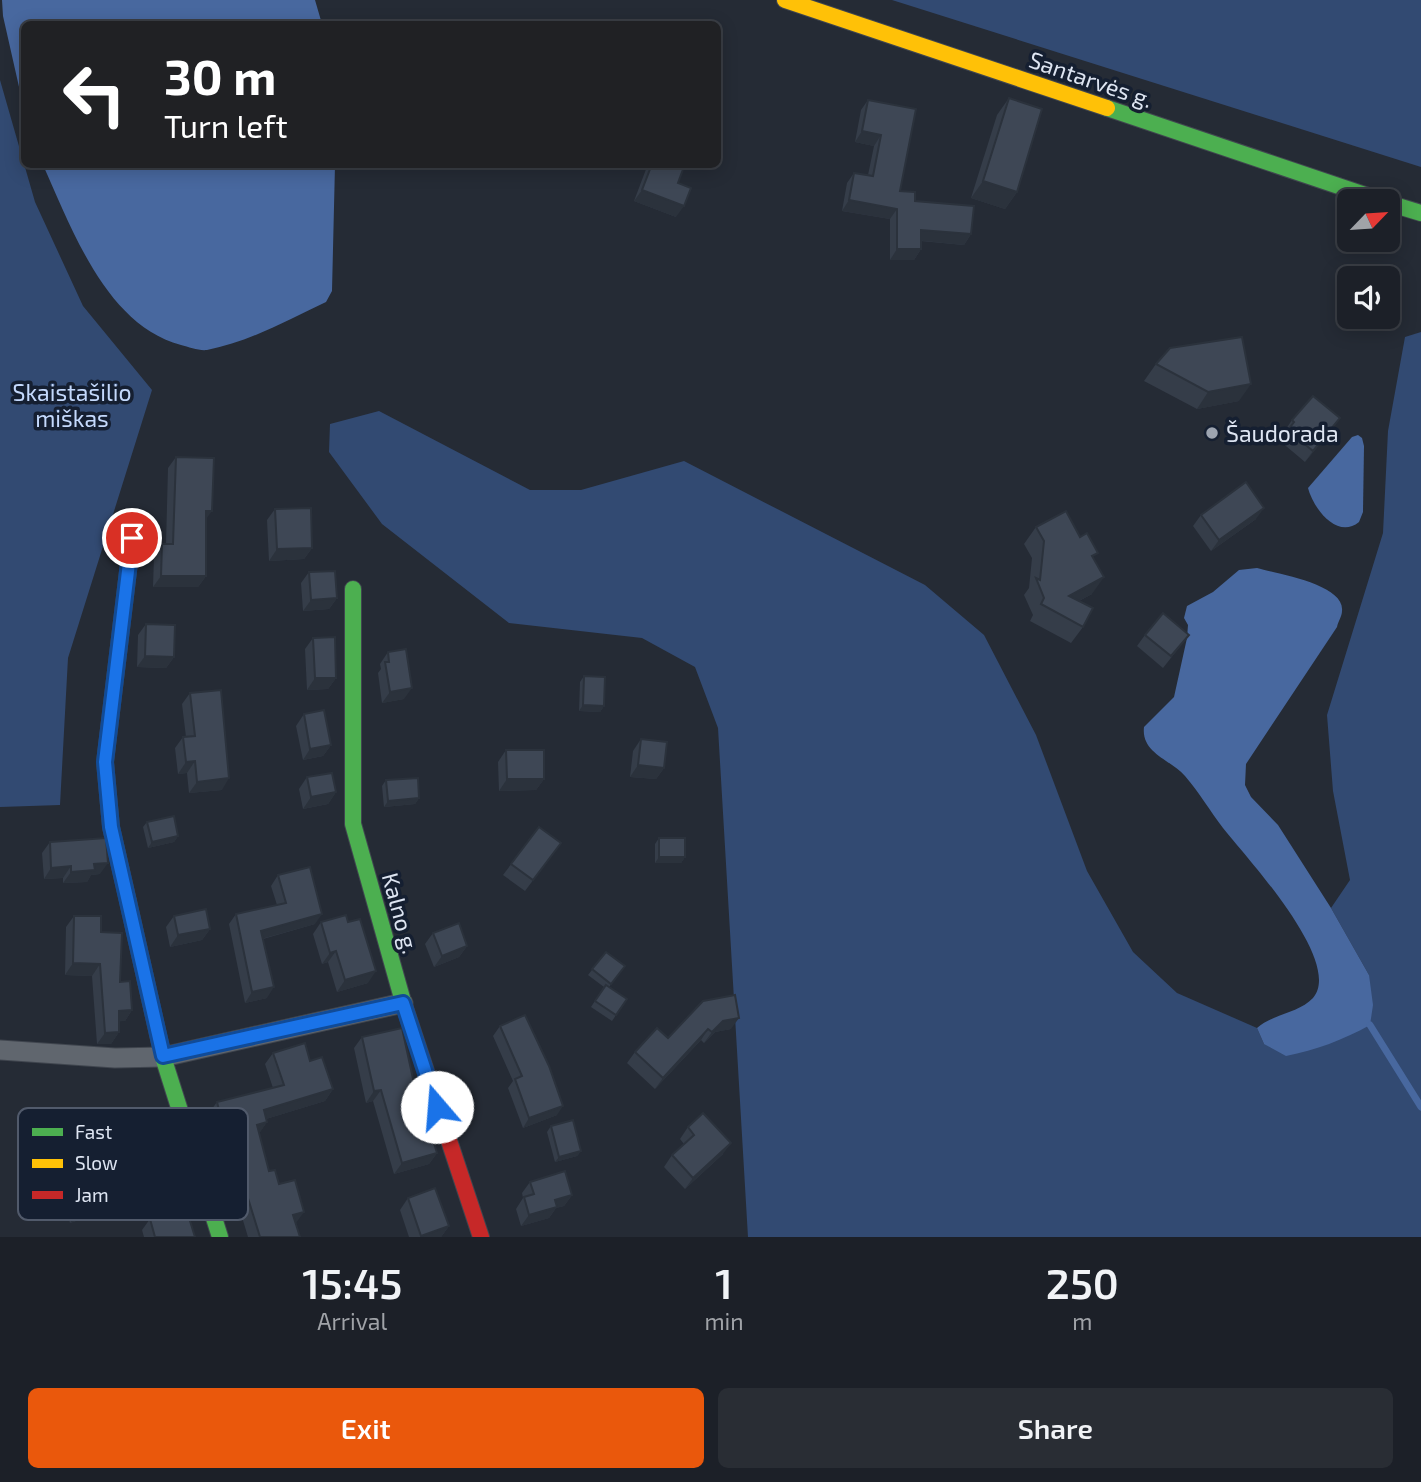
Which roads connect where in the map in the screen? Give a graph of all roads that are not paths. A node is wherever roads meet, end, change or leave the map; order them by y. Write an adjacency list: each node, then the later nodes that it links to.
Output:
1 (785, 0): 2 (street, Santarvės g.)
2 (1346, 189)
3 (1400, 207): 4 (street, Santarvės g.)
4 (1421, 213)
5 (132, 538): 9 (street)
6 (353, 589): 7 (street, Kalno g.)
7 (403, 1003): 9 (street); 13 (street, Kalno g.)
8 (0, 1051): 9 (street)
9 (163, 1056): 10 (street)
10 (179, 1108)
11 (215, 1220): 12 (street)
12 (220, 1237)
13 (481, 1237)

